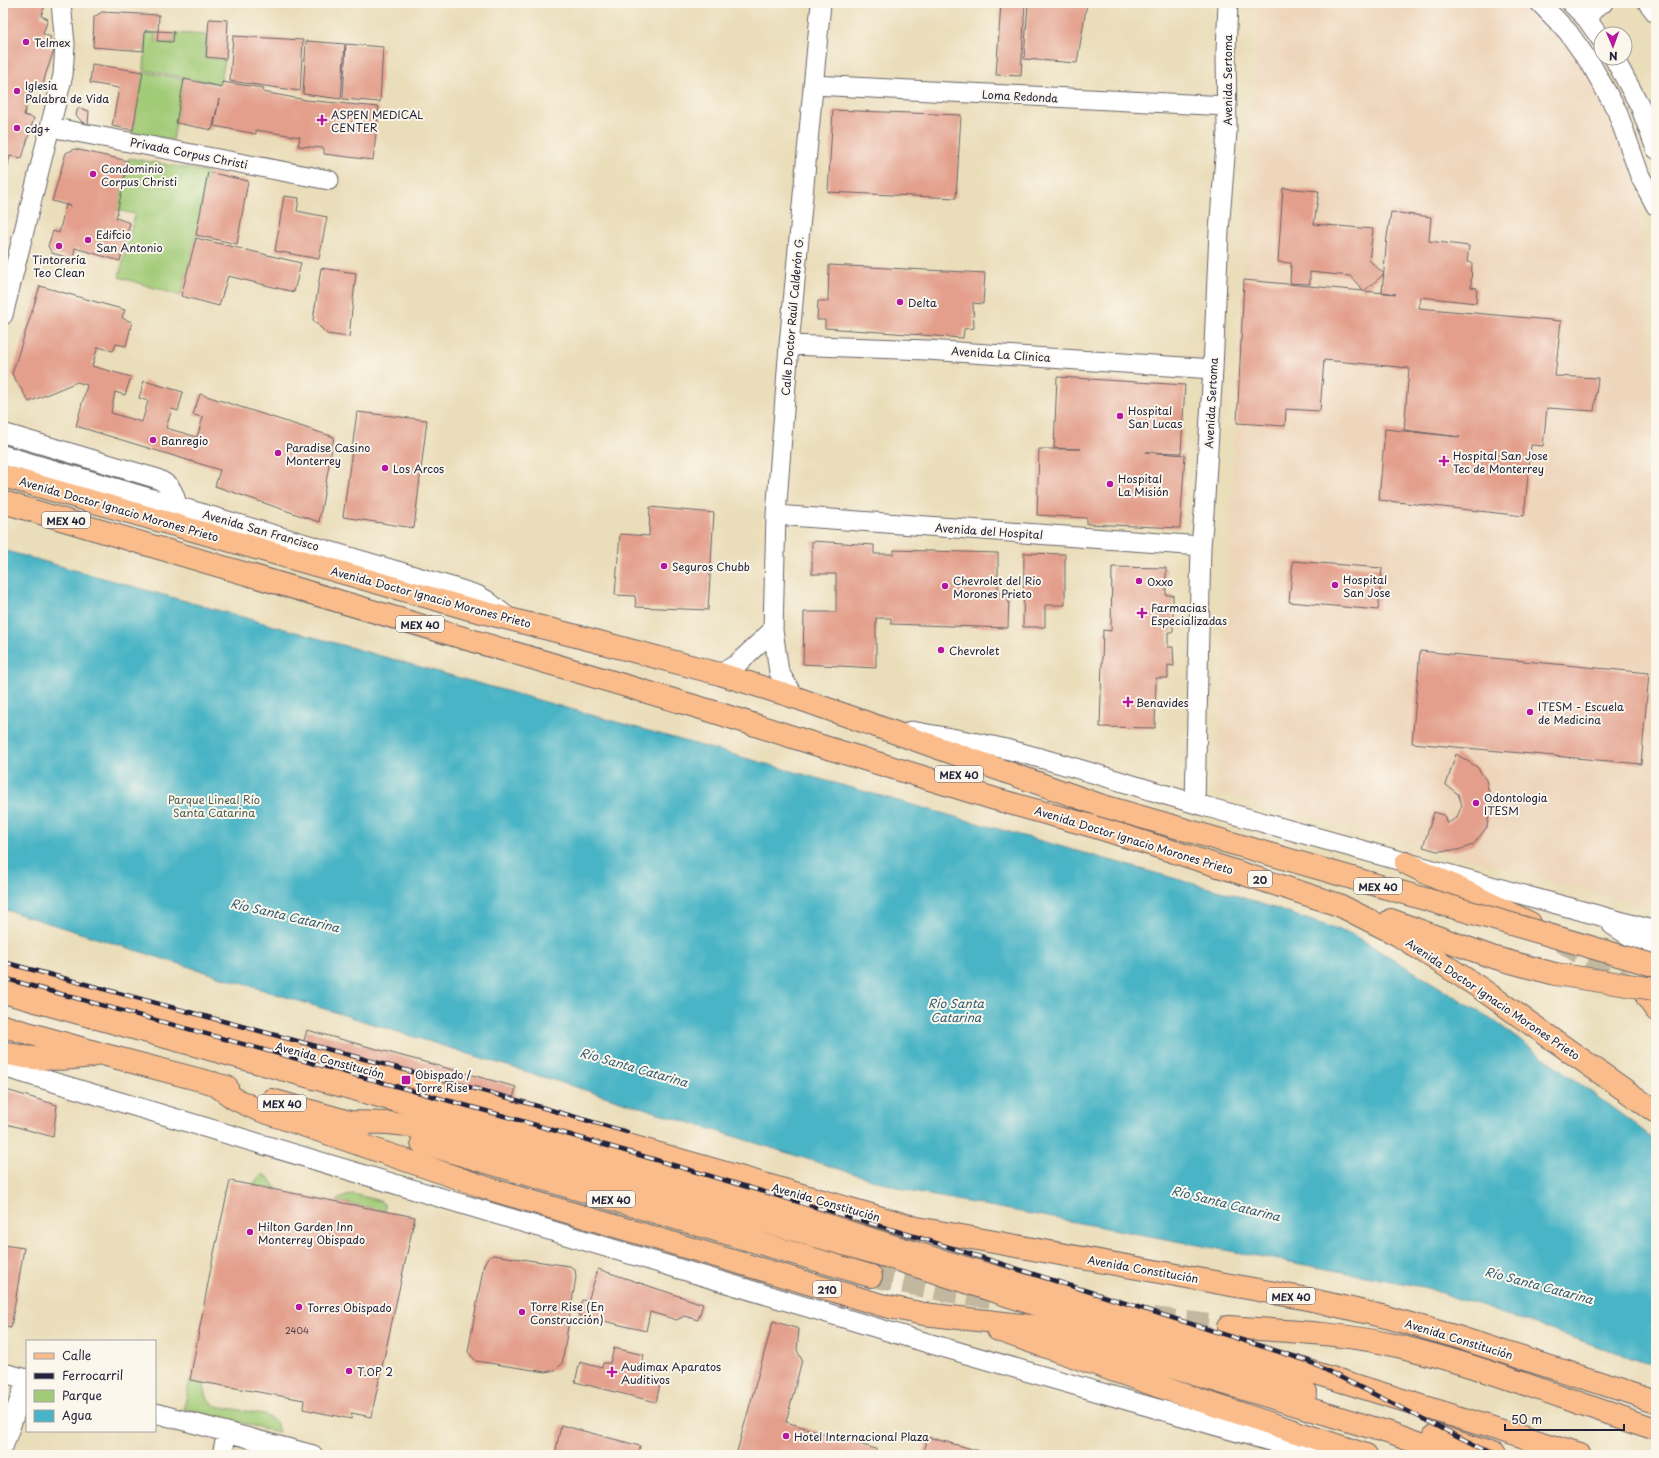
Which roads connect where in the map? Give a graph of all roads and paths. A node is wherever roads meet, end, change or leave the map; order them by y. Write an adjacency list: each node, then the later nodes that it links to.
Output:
1 (61, 3): 14 (street)
2 (821, 3): 12 (street, Calle Doctor Raúl Calderón G.)
3 (1228, 3): 13 (street, Avenida Sertoma)
4 (1540, 3): 17 (street)
5 (1571, 3): 9 (street)
6 (1603, 3): 9 (street)
7 (1648, 3): 8 (street)
8 (1656, 13)
9 (1586, 18): 10 (street)
10 (1593, 28)
11 (1618, 66): 15 (street)
12 (813, 85): 13 (street, Loma Redonda); 19 (street, Calle Doctor Raúl Calderón G.)
13 (1227, 106): 20 (street, Avenida Sertoma)
14 (50, 127): 16 (street, Privada Corpus Christi); 18 (street)
15 (1656, 149)
16 (328, 180)
17 (1656, 206)
18 (3, 315)
19 (789, 345): 20 (street, Avenida La Clinica); 26 (street, Calle Doctor Raúl Calderón G.)
20 (1213, 369): 27 (street, Avenida Sertoma)
21 (3, 433): 25 (street)
22 (3, 455): 25 (street, Avenida San Francisco)
23 (3, 476): 28 (main road, Avenida Doctor Ignacio Morones Prieto / MEX 40)
24 (3, 502): 33 (main road, Avenida Doctor Ignacio Morones Prieto / MEX 40)
25 (177, 506): 28 (street, Avenida San Francisco)
26 (776, 515): 27 (street, Avenida del Hospital); 29 (street, Calle Doctor Raúl Calderón G.)
27 (1201, 546): 34 (street, Avenida Sertoma)
28 (511, 620): 30 (main road, Avenida Doctor Ignacio Morones Prieto / MEX 40)
29 (773, 630): 30 (street); 31 (street, Calle Doctor Raúl Calderón G.)
30 (720, 674): 31 (main road, Avenida Doctor Ignacio Morones Prieto / MEX 40)
31 (794, 697): 32 (main road, Avenida Doctor Ignacio Morones Prieto / MEX 40)
32 (858, 720): 34 (street); 35 (main road, Avenida Doctor Ignacio Morones Prieto)
33 (818, 745): 35 (main road, Avenida Doctor Ignacio Morones Prieto / MEX 40); 37 (main road, Avenida Doctor Ignacio Morones Prieto / 20)
34 (1195, 803): 36 (street)
35 (1100, 805): 42 (main road, MEX 40, bridge)
36 (1406, 863): 38 (street); 40 (main road)
37 (1339, 906): 45 (main road, bridge); 51 (main road, Avenida Doctor Ignacio Morones Prieto / 20)
38 (1596, 915): 39 (street); 41 (street)
39 (1656, 931)
40 (1550, 934)
41 (1656, 953)
42 (1656, 966)
43 (3, 972): 57 (main road, Avenida Constitución / MEX 40)
44 (3, 992): 73 (main road, Avenida Constitución)
45 (1654, 997)
46 (3, 1026): 48 (main road, MEX 40)
47 (3, 1052): 48 (main road)
48 (102, 1054): 50 (main road, MEX 40)
49 (3, 1067): 70 (street)
50 (213, 1083): 52 (main road, MEX 40); 54 (main road, 210)
51 (1656, 1112)
52 (350, 1122): 53 (main road, MEX 40); 67 (main road)
53 (871, 1276)
54 (973, 1320): 71 (main road); 72 (main road, 210)
55 (1228, 1327): 56 (main road, Avenida Constitución)
56 (1456, 1361): 57 (main road); 63 (main road, Avenida Constitución)
57 (1548, 1367): 61 (main road, Avenida Constitución / MEX 40); 63 (main road)
58 (3, 1373): 59 (street)
59 (26, 1379)
60 (26, 1382): 66 (street)
61 (1656, 1400)
62 (156, 1413): 65 (street)
63 (1615, 1416): 64 (main road, Avenida Constitución)
64 (1656, 1429)
65 (227, 1432): 68 (street); 69 (street)
66 (3, 1447)
67 (1490, 1454)
68 (222, 1455)
69 (312, 1455)
70 (1318, 1455)
71 (1366, 1455)
72 (1452, 1455)
73 (1580, 1455)

